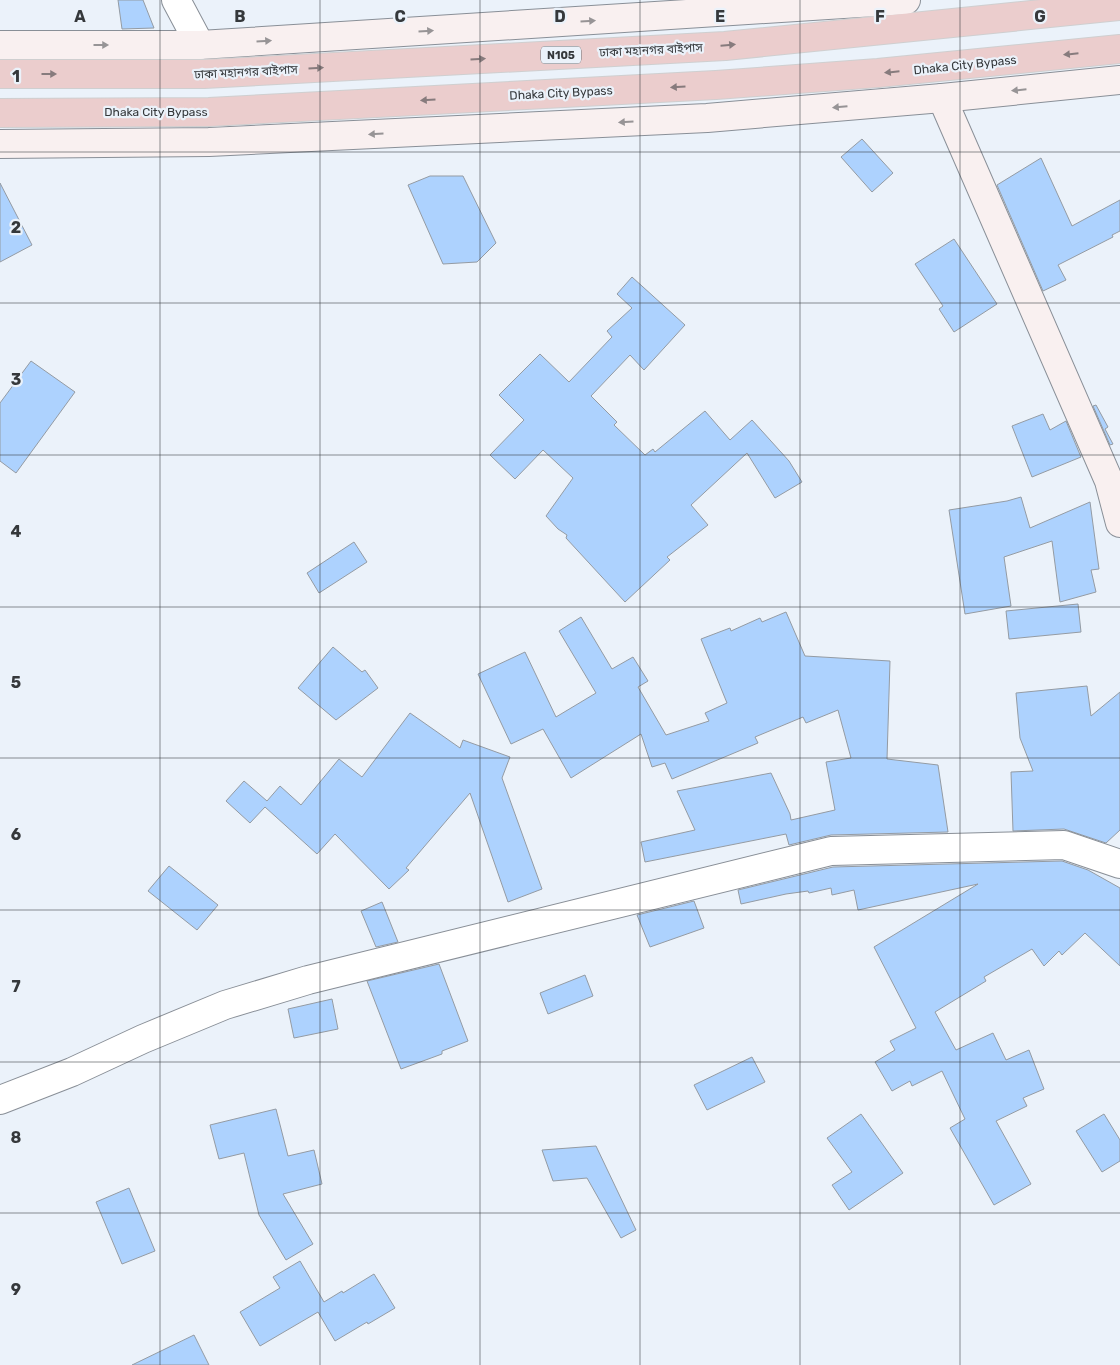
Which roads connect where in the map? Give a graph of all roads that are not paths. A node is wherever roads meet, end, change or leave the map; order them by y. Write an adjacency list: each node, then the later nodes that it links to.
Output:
1 (176, 0): 5 (street)
2 (890, 1): 5 (main road, one-way to 2)
3 (1120, 6): 7 (highway, ঢাকা মহানগর বাইপাস / N105, one-way to 3)
4 (0, 45): 5 (main road, one-way to 5)
5 (200, 45)
6 (1120, 49): 10 (highway, Dhaka City Bypass, one-way to 10)
7 (0, 74)
8 (1120, 80): 9 (main road, one-way to 9)
9 (942, 98): 11 (main road, one-way to 11); 12 (main road)
10 (0, 113)
11 (0, 144)
12 (1120, 523)
13 (1120, 864): 14 (street)
14 (0, 1100)

